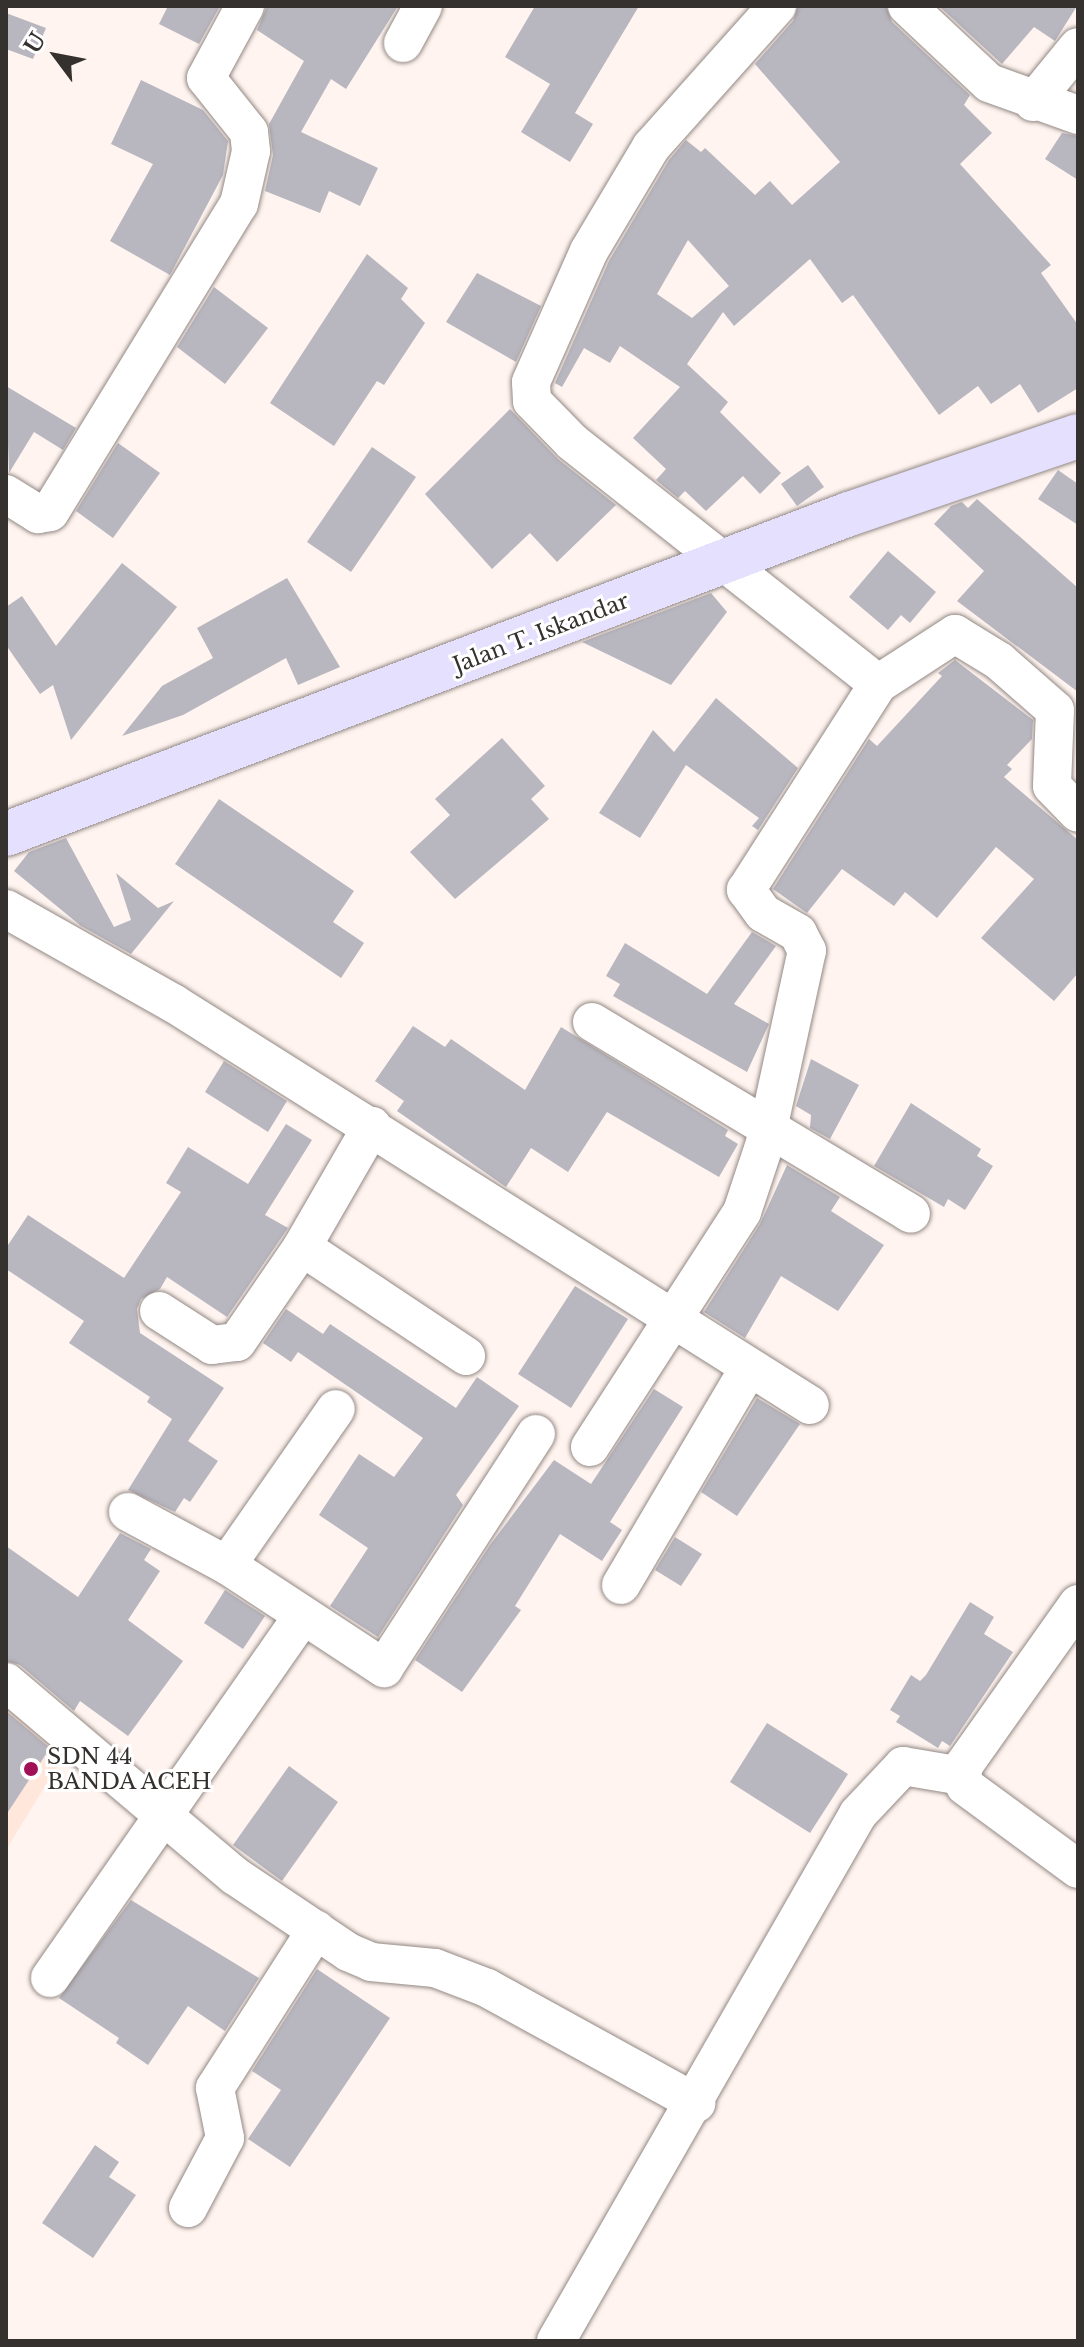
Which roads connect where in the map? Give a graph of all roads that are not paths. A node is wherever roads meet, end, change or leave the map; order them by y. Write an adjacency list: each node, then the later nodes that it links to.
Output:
1 (245, 6): 10 (street)
2 (423, 6): 5 (street)
3 (777, 6): 11 (street)
4 (907, 6): 7 (street)
5 (403, 43)
6 (1078, 47): 7 (street)
7 (1033, 102): 8 (street)
8 (1078, 115)
9 (1078, 436): 11 (street, Jalan T. Iskandar)
10 (6, 494)
11 (725, 564): 12 (street); 14 (street, Jalan T. Iskandar)
12 (878, 684): 13 (street); 18 (street)
13 (1078, 813)
14 (6, 834)
15 (6, 909): 17 (street)
16 (592, 1022): 18 (street)
17 (372, 1126): 20 (street); 22 (street)
18 (769, 1127): 19 (street); 22 (street)
19 (911, 1214)
20 (302, 1247): 21 (street); 23 (street)
21 (159, 1311)
22 (675, 1320): 24 (street); 28 (street)
23 (466, 1356)
24 (748, 1369): 25 (street); 31 (street)
25 (810, 1405)
26 (336, 1409): 30 (street)
27 (536, 1434): 33 (street)
28 (590, 1447)
29 (128, 1512): 30 (street)
30 (227, 1565): 33 (street)
31 (621, 1585)
32 (1078, 1604): 35 (street)
33 (303, 1615): 36 (street)
34 (6, 1682): 36 (street)
35 (962, 1776): 37 (street); 40 (street)
36 (161, 1814): 38 (street); 39 (street)
37 (1078, 1869)
38 (316, 1930): 40 (street); 41 (street)
39 (50, 1978)
40 (696, 2103): 42 (street)
41 (188, 2208)
42 (556, 2341)

